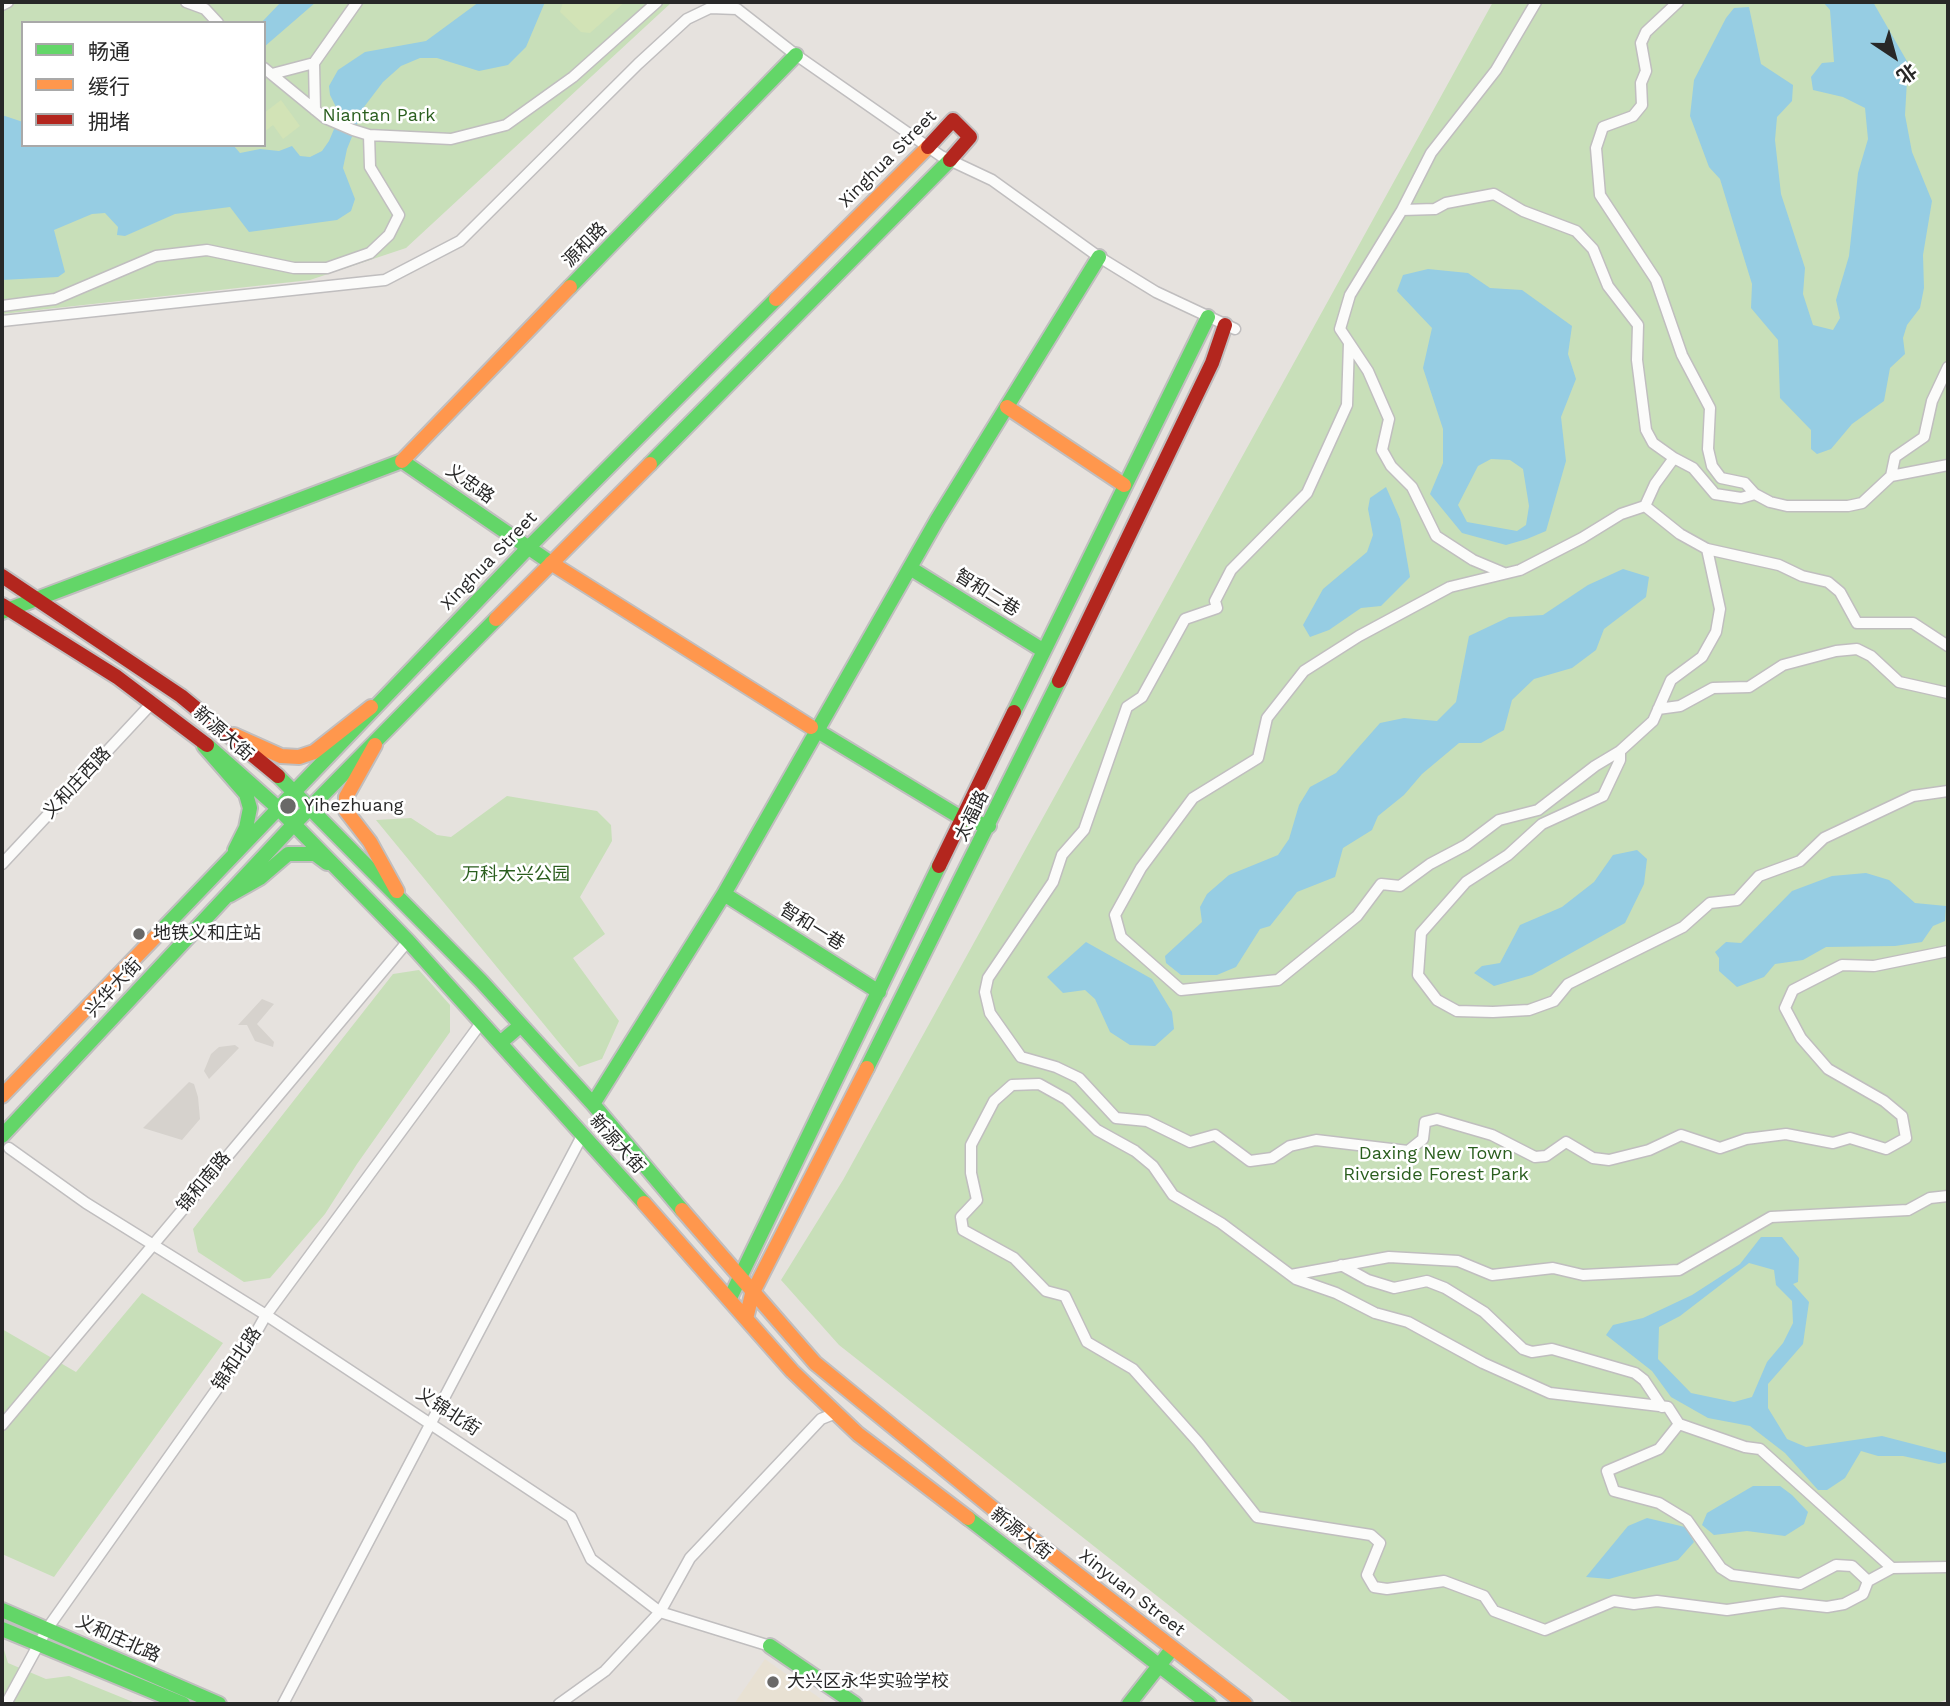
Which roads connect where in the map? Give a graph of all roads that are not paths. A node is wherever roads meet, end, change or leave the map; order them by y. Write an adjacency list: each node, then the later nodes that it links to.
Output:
1 (8, 2): 7 (street)
2 (186, 2): 9 (street)
3 (357, 2): 11 (street)
4 (657, 2): 14 (street)
5 (1536, 2): 17 (street)
6 (1678, 2): 31 (street)
7 (2, 5)
8 (712, 5): 10 (street); 21 (street)
9 (208, 6)
10 (796, 55): 15 (street); 27 (main road, 源和路)
11 (314, 63): 12 (street); 13 (street)
12 (268, 71): 13 (street)
13 (315, 110): 14 (street)
14 (369, 135): 19 (street)
15 (928, 146): 16 (street); 16 (main road, Xinghua Street); 33 (main road, Xinghua Street)
16 (950, 160): 18 (street); 35 (main road, Xinghua Street)
17 (1402, 210): 23 (street); 26 (street)
18 (1099, 257): 20 (street); 25 (main road)
19 (2, 306)
20 (1208, 317): 22 (street); 30 (main road, 太福路)
21 (2, 321)
22 (1230, 327): 58 (main road, 太福路)
23 (1349, 342): 37 (street); 66 (street)
24 (1948, 367): 29 (street)
25 (1007, 407): 30 (main road); 36 (main road)
26 (1674, 458): 31 (street); 32 (street)
27 (402, 461): 33 (main road, 义忠路); 39 (main road)
28 (1948, 465): 29 (street)
29 (1891, 476): 31 (street)
30 (1124, 485): 42 (main road, 太福路)
31 (1755, 494)
32 (1645, 506): 34 (street); 37 (street)
33 (528, 548): 35 (main road, 义忠路); 44 (main road, Xinghua Street)
34 (1707, 549): 41 (street); 46 (street)
35 (553, 563): 48 (main road, 义忠路); 50 (main road, Xinghua Street)
36 (910, 568): 42 (main road, 智和二巷); 48 (main road)
37 (1504, 573): 51 (street)
38 (2, 576): 39 (main road)
39 (37, 598): 40 (main road); 49 (main road)
40 (4, 609): 45 (main road, 新源大街)
41 (1948, 646)
42 (1044, 651): 56 (main road, 太福路)
43 (1948, 693): 46 (street)
44 (381, 701): 49 (main road); 52 (main road, Xinghua Street)
45 (153, 702): 47 (main road, 新源大街); 60 (street, 义和庄西路)
46 (1658, 709): 51 (street)
47 (190, 729): 55 (main road, 新源大街); 59 (main road)
48 (818, 732): 56 (main road, 义忠路); 63 (main road)
49 (230, 734): 52 (main road)
50 (376, 742): 54 (main road, Xinghua Street); 62 (main road)
51 (1620, 751): 53 (street)
52 (295, 790): 54 (main road); 55 (main road, 兴华大街)
53 (1948, 791)
54 (312, 807): 57 (main road, 兴华大街); 62 (main road)
55 (278, 808): 57 (main road, 新源大街); 59 (main road, 兴华大街)
56 (963, 819): 58 (main road, 义忠路); 67 (main road, 太福路)
57 (294, 824): 61 (main road, 新源大街); 64 (main road, 兴华大街)
58 (989, 826): 80 (main road, 太福路)
59 (231, 858): 71 (main road, 兴华大街)
60 (2, 864)
61 (355, 886): 64 (main road); 65 (main road, 新源大街)
62 (398, 892): 69 (main road, Xinyuan Street)
63 (724, 894): 67 (main road, 智和一巷); 72 (main road)
64 (223, 899): 74 (main road, 兴华大街)
65 (408, 941): 68 (main road, 新源大街); 76 (street, 锦和南路)
66 (1948, 951)
67 (879, 992): 79 (main road, 太福路)
68 (481, 1023): 70 (main road, 新源大街); 82 (street, 锦和北路)
69 (521, 1025): 70 (main road); 72 (main road, Xinyuan Street)
70 (499, 1043): 73 (main road, 新源大街)
71 (2, 1096)
72 (593, 1104): 79 (main road, Xinyuan Street)
73 (583, 1134): 81 (main road, 新源大街); 86 (street)
74 (5, 1142): 76 (street, 义锦北街)
75 (1948, 1196): 77 (street)
76 (151, 1245): 82 (street, 义锦北街); 88 (street, 锦和南路)
77 (1341, 1265): 78 (street); 84 (street)
78 (1291, 1275): 84 (street); 91 (street)
79 (738, 1276): 80 (main road, Xinyuan Street); 81 (main road, 太福路)
80 (752, 1294): 83 (main road, 太福路); 98 (main road, Xinyuan Street)
81 (730, 1298): 83 (main road, 新源大街)
82 (266, 1315): 86 (street, 义锦北街); 95 (street, 锦和北路)
83 (746, 1320): 85 (main road, 新源大街)
84 (1662, 1407): 87 (street)
85 (836, 1413): 93 (street); 99 (main road, 新源大街)
86 (429, 1422): 93 (street, 义锦北街); 103 (street)
87 (1679, 1424): 89 (street); 91 (street)
88 (2, 1425)
89 (1892, 1567): 90 (street); 91 (street)
90 (1948, 1567)
91 (1868, 1581)
92 (2, 1610): 95 (main road, 义和庄北路)
93 (660, 1612): 97 (street, 义锦北街); 104 (street)
94 (2, 1629): 96 (main road, 义和庄北路)
95 (47, 1629): 96 (street, 锦和北路); 102 (main road, 义和庄北路)
96 (38, 1644): 100 (street, 锦和北路); 101 (main road, 义和庄北路)
97 (770, 1646): 105 (main road, 义锦北街)
98 (1172, 1649): 99 (main road); 108 (main road, Xinyuan Street)
99 (1159, 1665): 106 (main road); 107 (main road, 新源大街)
100 (6, 1704)
101 (183, 1704)
102 (219, 1704)
103 (283, 1704)
104 (559, 1704)
105 (855, 1704)
106 (1129, 1704)
107 (1209, 1704)
108 (1245, 1704)

